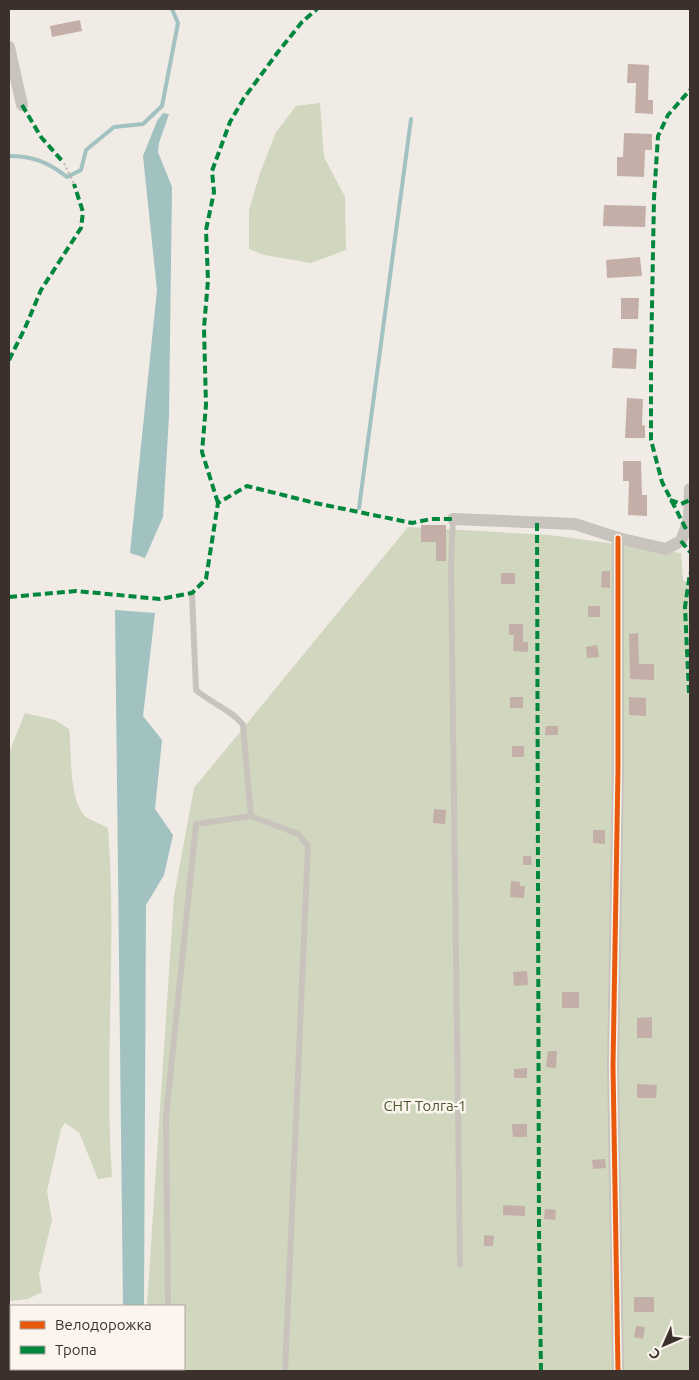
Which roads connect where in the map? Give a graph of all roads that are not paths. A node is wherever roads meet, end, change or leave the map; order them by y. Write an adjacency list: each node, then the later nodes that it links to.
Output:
1 (9, 47): 2 (street)
2 (22, 105)
3 (690, 488): 5 (street)
4 (453, 519): 5 (street); 8 (lane)
5 (618, 538): 11 (street)
6 (192, 593): 7 (lane)
7 (250, 816): 9 (lane); 10 (lane)
8 (460, 1264)
9 (168, 1305)
10 (285, 1371)
11 (618, 1371)

